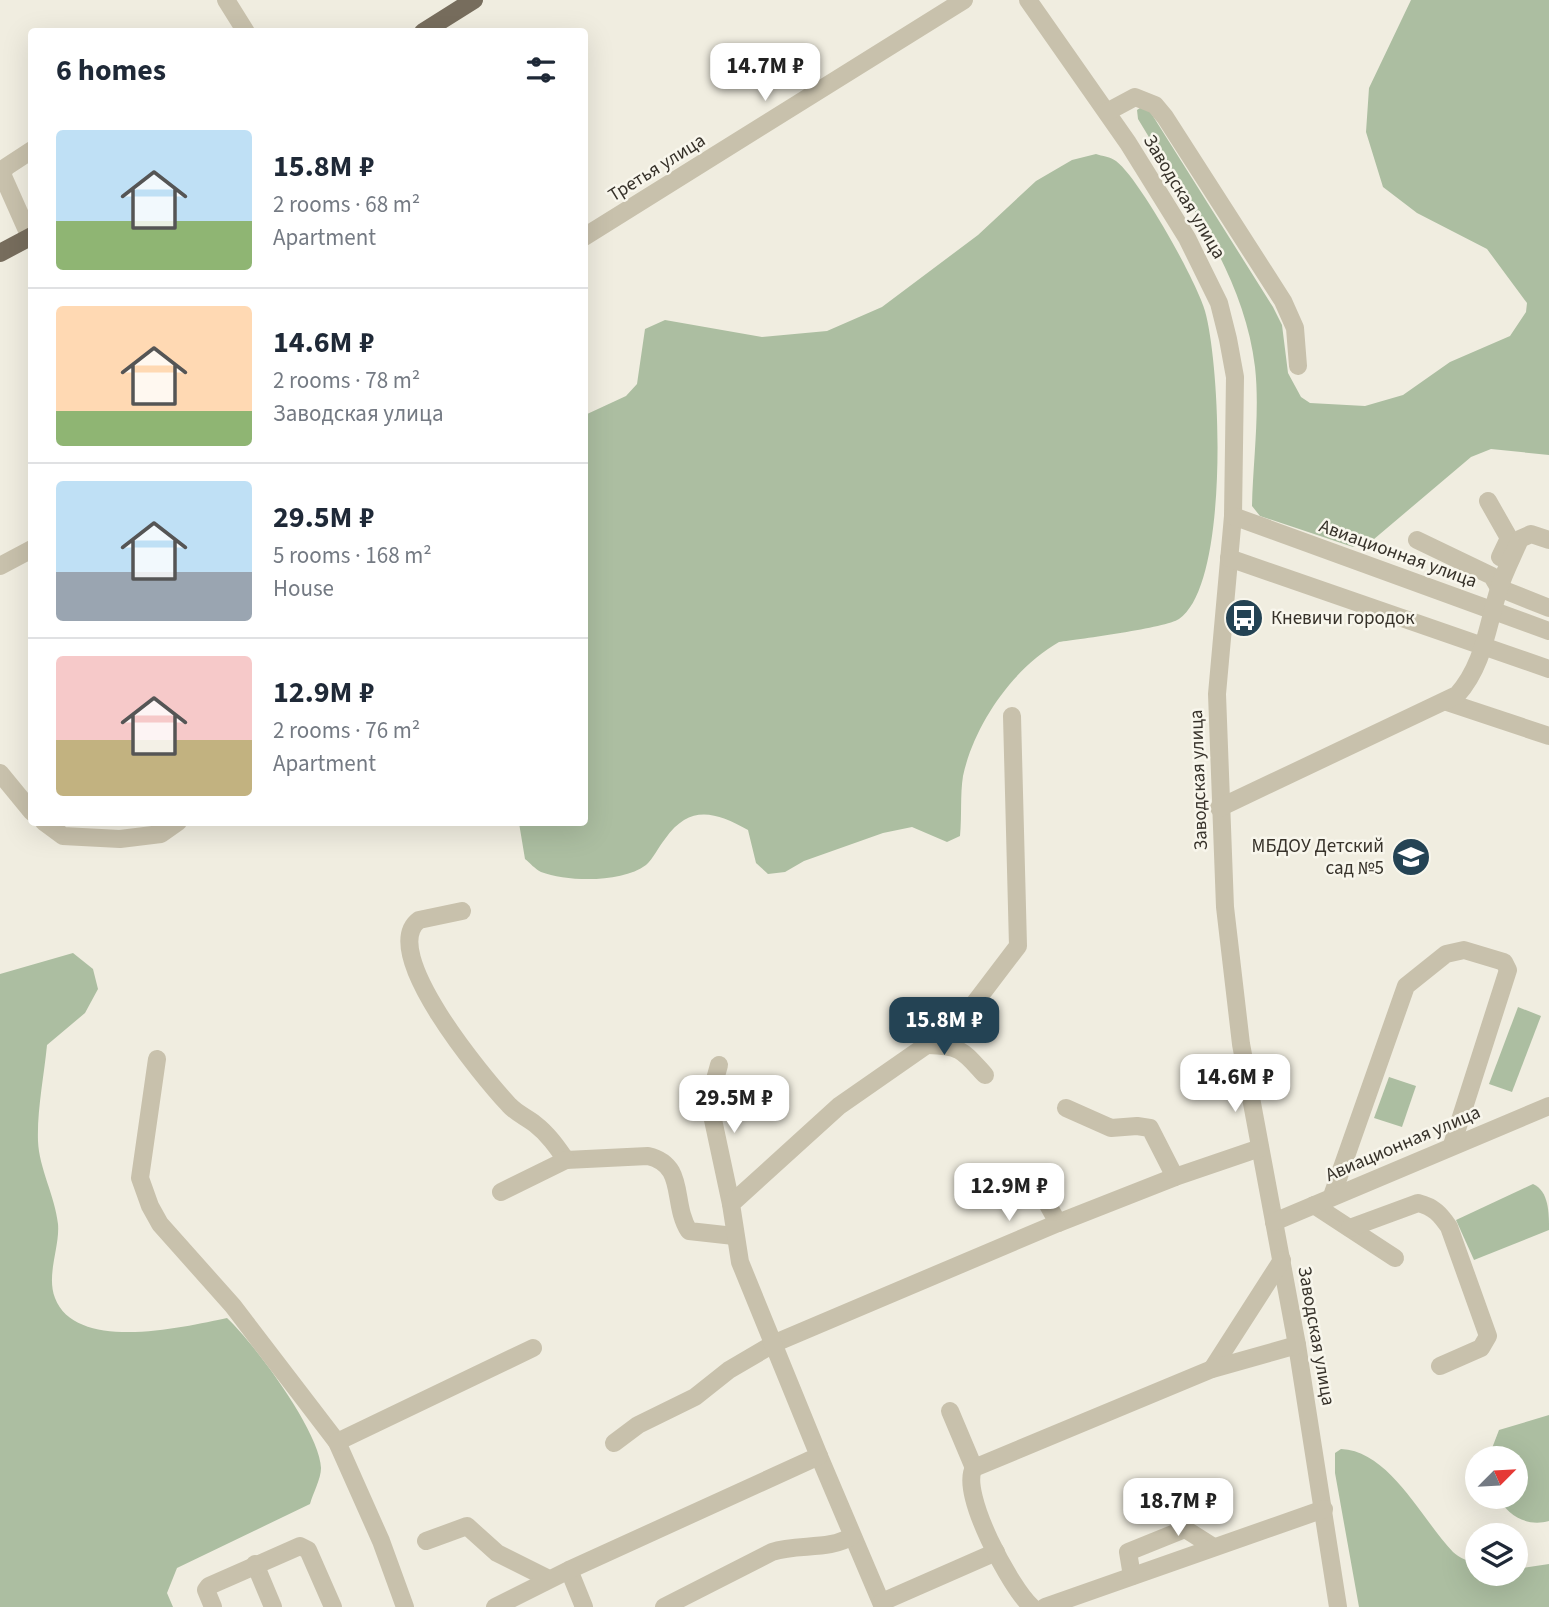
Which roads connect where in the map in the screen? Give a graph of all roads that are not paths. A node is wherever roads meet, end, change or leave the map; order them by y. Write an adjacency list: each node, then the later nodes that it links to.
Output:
1 (226, 0): 5 (street)
2 (474, 0): 6 (main road)
3 (964, 0): 10 (street, Третья улица)
4 (1028, 0): 7 (street, Заводская улица)
5 (244, 28)
6 (429, 28)
7 (1107, 112): 13 (street); 15 (street, Заводская улица)
8 (28, 153): 9 (street)
9 (28, 230)
10 (588, 235)
11 (28, 239): 12 (main road)
12 (0, 253)
13 (1298, 366)
14 (1488, 501): 21 (street)
15 (1233, 516): 19 (street, Заводская улица); 23 (street, Авиационная улица)
16 (1417, 540): 21 (street)
17 (1549, 540): 21 (street)
18 (28, 551): 20 (street)
19 (1230, 558): 25 (street); 32 (street, Заводская улица)
20 (0, 566)
21 (1495, 582): 22 (street); 23 (street)
22 (1549, 608)
23 (1493, 611): 24 (street, Авиационная улица); 25 (street)
24 (1549, 631)
25 (1484, 646): 26 (street); 27 (street)
26 (1549, 669)
27 (1447, 702): 29 (street); 32 (street)
28 (1012, 716): 36 (street)
29 (1549, 736)
30 (0, 773): 31 (street)
31 (28, 807)
32 (1220, 808): 43 (street, Заводская улица)
33 (50, 826): 34 (street)
34 (172, 826)
35 (462, 911): 44 (street)
36 (928, 1045): 39 (street); 49 (street)
37 (157, 1059): 63 (street)
38 (719, 1065): 49 (street)
39 (985, 1075)
40 (1549, 1106): 42 (street, Авиационная улица)
41 (1066, 1108): 45 (street)
42 (1452, 1145): 48 (street, Авиационная улица); 48 (street)
43 (1260, 1148): 45 (street); 51 (street, Заводская улица)
44 (566, 1160): 46 (street); 54 (street)
45 (1175, 1177): 52 (street)
46 (501, 1192)
47 (968, 1196): 52 (street)
48 (1332, 1196): 50 (street, Авиационная улица)
49 (731, 1204): 54 (street)
50 (1314, 1205): 51 (street, Авиационная улица); 53 (street)
51 (1274, 1222): 56 (street, Заводская улица)
52 (1058, 1223): 57 (street)
53 (1350, 1228): 55 (street); 60 (street)
54 (734, 1236): 57 (street)
55 (1395, 1258)
56 (1282, 1260): 58 (street, Заводская улица); 61 (street)
57 (775, 1343): 64 (street); 65 (street)
58 (1297, 1345): 61 (street); 67 (street, Заводская улица)
59 (533, 1348): 63 (street)
60 (1440, 1366)
61 (1212, 1369): 66 (street)
62 (950, 1411): 66 (street)
63 (337, 1442): 80 (street)
64 (614, 1443)
65 (819, 1456): 68 (street); 73 (street)
66 (974, 1468): 71 (street)
67 (1324, 1508): 70 (street); 86 (street, Заводская улица)
68 (852, 1536): 76 (street); 83 (street)
69 (426, 1541): 75 (street)
70 (1212, 1546): 74 (street); 74 (street)
71 (996, 1552): 76 (street); 84 (street)
72 (255, 1564): 77 (street); 78 (street); 79 (street)
73 (569, 1570): 75 (street); 82 (street)
74 (1132, 1576): 85 (street)
75 (549, 1579): 81 (street)
76 (883, 1605)
77 (213, 1607)
78 (273, 1607)
79 (333, 1607)
80 (405, 1607)
81 (495, 1607)
82 (584, 1607)
83 (664, 1607)
84 (1032, 1607)
85 (1045, 1607)
86 (1338, 1607)

